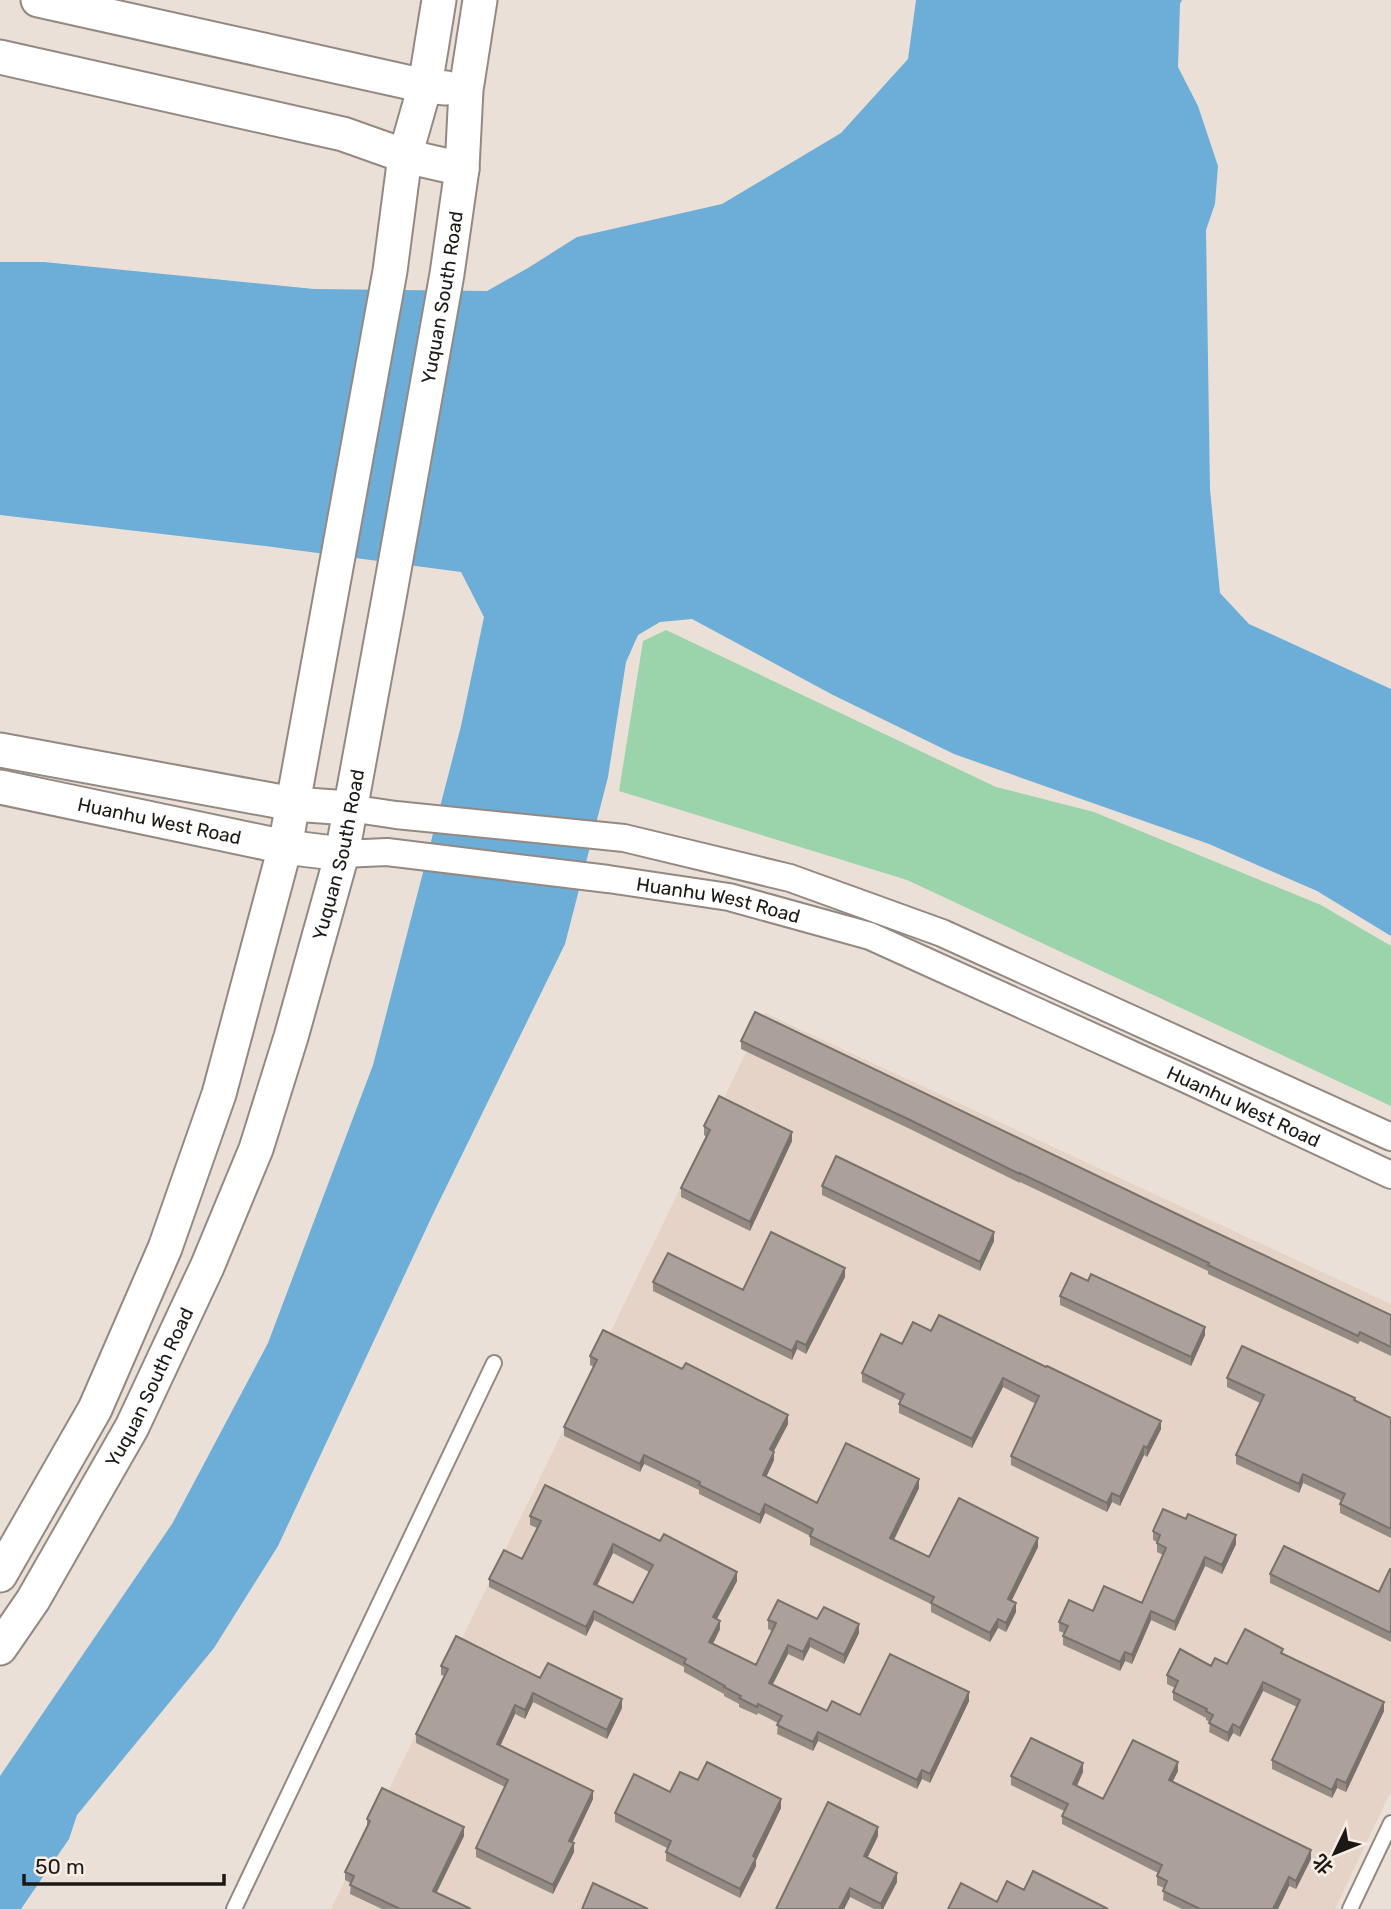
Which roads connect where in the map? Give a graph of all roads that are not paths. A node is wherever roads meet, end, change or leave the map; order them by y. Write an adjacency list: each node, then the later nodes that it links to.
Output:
1 (38, 0): 5 (street)
2 (439, 0): 5 (street, Yuquan South Road)
3 (480, 0): 6 (street, Yuquan South Road)
4 (0, 57): 7 (street)
5 (425, 86): 6 (street); 7 (street, Yuquan South Road)
6 (466, 90): 8 (street, Yuquan South Road)
7 (405, 156): 8 (street); 11 (street, Yuquan South Road)
8 (463, 169): 12 (street, Yuquan South Road)
9 (0, 750): 11 (street, Huanhu West Road)
10 (0, 787): 13 (street, Huanhu West Road)
11 (293, 804): 12 (street, Huanhu West Road); 13 (street, Yuquan South Road)
12 (349, 808): 14 (street, Yuquan South Road); 15 (street, Huanhu West Road)
13 (285, 847): 14 (street, Huanhu West Road); 18 (street, Yuquan South Road)
14 (342, 854): 16 (street, Huanhu West Road); 19 (street, Yuquan South Road)
15 (1391, 1137)
16 (1391, 1175)
17 (494, 1363): 21 (lane)
18 (0, 1575)
19 (0, 1648)
20 (1391, 1823): 22 (lane)
21 (234, 1909)
22 (1350, 1909)

